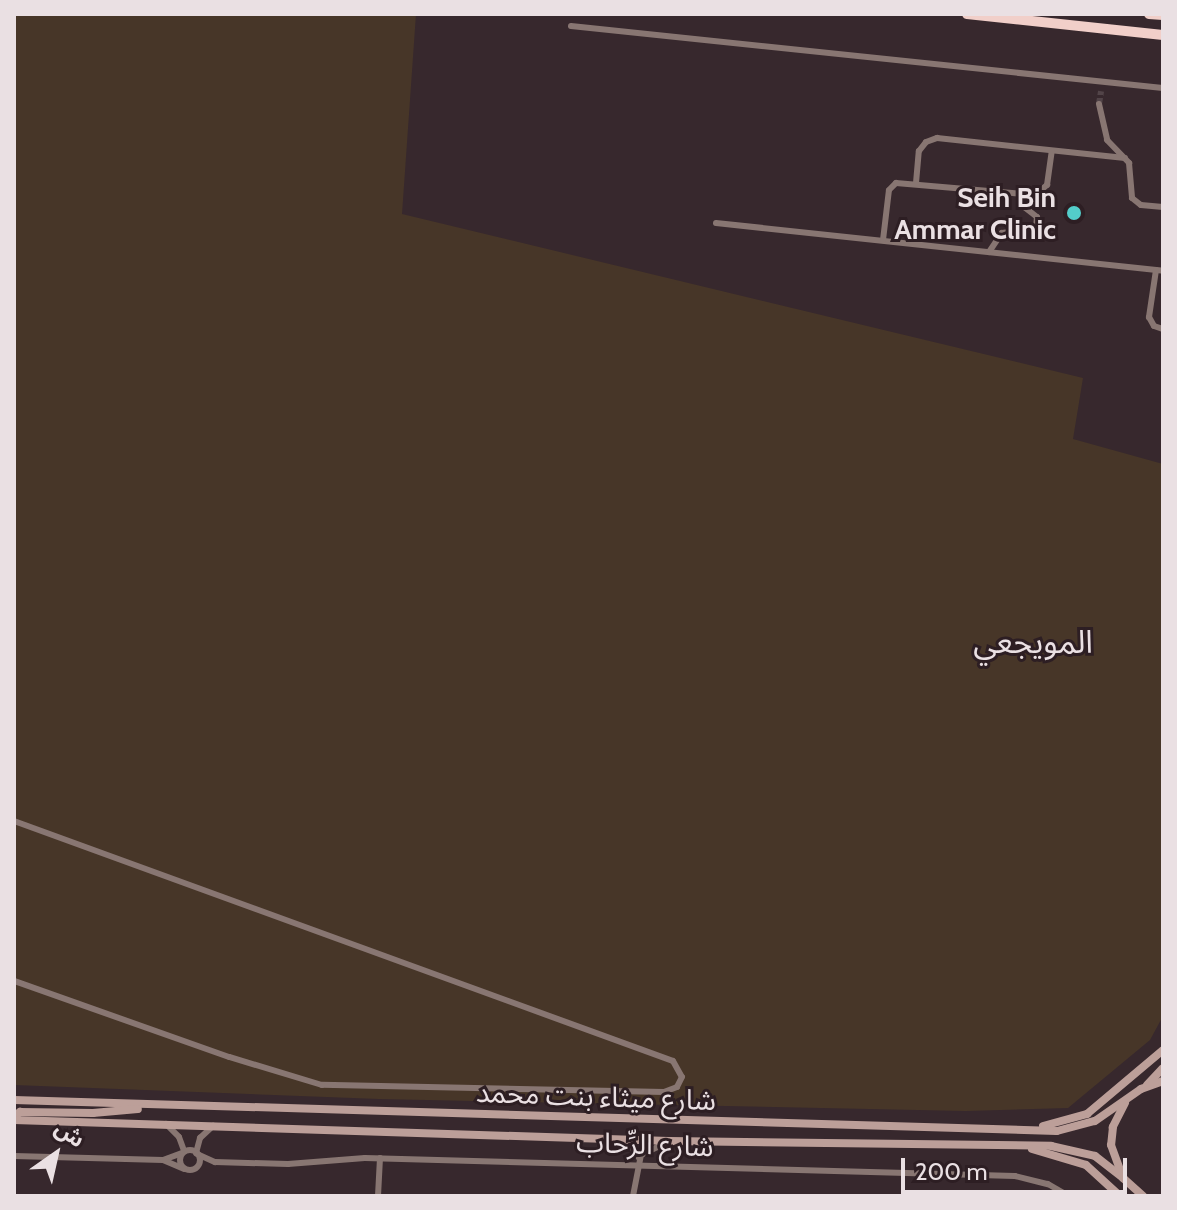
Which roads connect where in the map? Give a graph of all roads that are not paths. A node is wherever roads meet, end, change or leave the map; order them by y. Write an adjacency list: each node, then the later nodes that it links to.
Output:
1 (967, 14): 5 (highway)
2 (1149, 14): 3 (highway)
3 (1163, 15)
4 (571, 26): 6 (street)
5 (1163, 35)
6 (1102, 82): 7 (street); 8 (street)
7 (1163, 88)
8 (1101, 91)
9 (1099, 104): 11 (street)
10 (1052, 151): 11 (street); 12 (street); 13 (street)
11 (1125, 158): 14 (street)
12 (916, 183): 13 (street); 16 (street)
13 (1035, 195): 17 (street)
14 (1163, 207)
15 (716, 223): 16 (street)
16 (883, 240): 17 (street)
17 (989, 252): 18 (street)
18 (1160, 270): 19 (street)
19 (1163, 329)
20 (14, 821): 21 (street)
21 (14, 981)
22 (1163, 1050): 32 (main road)
23 (1163, 1068): 25 (main road)
24 (1163, 1081): 25 (main road, شارع ميثاء بنت محمد)
25 (1147, 1086): 26 (main road, شارع ميثاء بنت محمد)
26 (1131, 1097): 32 (main road, شارع ميثاء بنت محمد); 45 (main road)
27 (14, 1100): 28 (main road, شارع ميثاء بنت محمد)
28 (150, 1106): 29 (main road); 32 (main road, شارع ميثاء بنت محمد)
29 (14, 1119): 30 (main road, شارع ميثاء بنت محمد)
30 (166, 1124): 31 (main road, شارع ميثاء بنت محمد); 36 (street)
31 (215, 1125): 33 (main road, شارع ميثاء بنت محمد); 37 (street)
32 (1022, 1130)
33 (615, 1138): 34 (main road, شارع ميثاء بنت محمد); 42 (street)
34 (669, 1141): 35 (main road, شارع ميثاء بنت محمد); 42 (street)
35 (1019, 1145): 45 (main road, شارع ميثاء بنت محمد); 50 (main road)
36 (183, 1152): 37 (street, شارع الرِّحاب); 40 (street); 43 (street)
37 (197, 1153): 41 (street, شارع الرِّحاب); 44 (street)
38 (14, 1156): 40 (street)
39 (380, 1158): 41 (street, شارع الرِّحاب); 42 (street, شارع الرِّحاب); 47 (street)
40 (163, 1160): 43 (street)
41 (215, 1162): 44 (street, شارع الرِّحاب)
42 (639, 1162): 48 (street); 49 (street, شارع الرِّحاب)
43 (184, 1169): 44 (street, شارع الرِّحاب)
44 (195, 1169)
45 (1123, 1178): 46 (main road, شارع ميثاء بنت محمد)
46 (1139, 1195)
47 (378, 1196)
48 (633, 1196)
49 (1069, 1196)
50 (1120, 1196)

